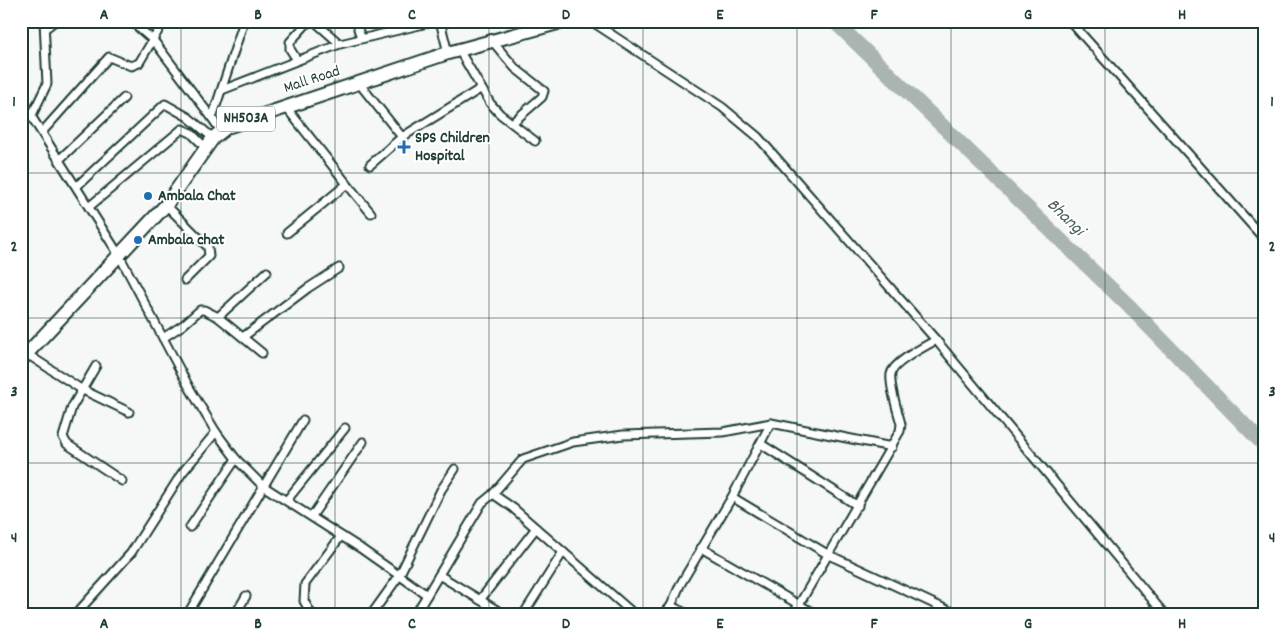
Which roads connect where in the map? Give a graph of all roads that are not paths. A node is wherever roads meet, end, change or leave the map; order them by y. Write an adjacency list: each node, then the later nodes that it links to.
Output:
1 (55, 21): 13 (street)
2 (131, 21): 15 (street)
3 (164, 21): 15 (street)
4 (244, 21): 22 (street)
5 (309, 21): 19 (street)
6 (314, 21): 17 (street)
7 (360, 21): 14 (street)
8 (436, 21): 14 (street)
9 (440, 21): 18 (street)
10 (564, 21): 16 (highway, Mall Road / NH503A)
11 (591, 21): 49 (street)
12 (1070, 21): 41 (street)
13 (45, 25): 26 (street)
14 (361, 37): 17 (street)
15 (154, 41): 27 (street); 29 (street)
16 (494, 42): 18 (highway, Mall Road / NH503A); 28 (street)
17 (340, 44): 19 (street)
18 (453, 52): 20 (highway, Mall Road / NH503A); 21 (street)
19 (297, 60): 22 (street)
20 (358, 82): 25 (highway, Mall Road / NH503A); 30 (street)
21 (480, 89): 28 (street); 30 (street)
22 (222, 90): 27 (street)
23 (124, 98): 33 (street)
24 (21, 100): 26 (street)
25 (284, 106): 31 (highway, Mall Road / NH503A); 35 (street)
26 (32, 115): 29 (street)
27 (212, 118): 31 (street)
28 (512, 124): 32 (street)
29 (43, 131): 33 (street)
30 (402, 137): 34 (street)
31 (213, 139): 36 (street); 37 (highway, Mall Road / NH503A); 38 (street)
32 (535, 141)
33 (60, 160): 36 (street)
34 (370, 165)
35 (347, 184): 39 (street); 40 (street)
36 (77, 186): 38 (street)
37 (166, 205): 42 (highway, Mall Road / NH503A); 45 (street)
38 (90, 206): 42 (street)
39 (371, 213)
40 (287, 233)
41 (1265, 240)
42 (119, 255): 48 (street); 51 (highway, Mall Road / NH503A)
43 (339, 268): 47 (street)
44 (267, 272): 46 (street)
45 (185, 280)
46 (218, 317): 47 (street); 48 (street)
47 (243, 337): 50 (street)
48 (163, 338): 58 (street)
49 (936, 340): 61 (street); 100 (street)
50 (262, 353)
51 (23, 354): 53 (street)
52 (96, 366): 53 (street)
53 (81, 389): 54 (street); 64 (street)
54 (129, 412)
55 (303, 420): 65 (street)
56 (771, 423): 60 (street); 61 (street); 66 (street)
57 (346, 428): 68 (street)
58 (216, 432): 62 (street); 84 (street)
59 (363, 442): 70 (street)
60 (761, 444): 67 (street); 69 (street)
61 (892, 447): 69 (street)
62 (236, 459): 65 (street); 71 (street)
63 (456, 469): 78 (street)
64 (122, 481)
65 (263, 486): 68 (street); 87 (street)
66 (493, 494): 72 (street); 77 (street)
67 (732, 497): 74 (street); 76 (street)
68 (287, 500): 70 (street)
69 (858, 506): 76 (street)
70 (312, 516): 73 (street)
71 (190, 526)
72 (536, 528): 75 (street); 81 (street)
73 (341, 536): 78 (street); 89 (street)
74 (701, 548): 82 (street); 83 (street)
75 (564, 552): 85 (street); 93 (street)
76 (829, 555): 82 (street); 99 (street)
77 (439, 575): 79 (street); 81 (street)
78 (399, 576): 79 (street); 90 (street)
79 (427, 595): 91 (street)
80 (246, 596): 88 (street)
81 (480, 600): 92 (street)
82 (798, 604): 97 (street); 98 (street)
83 (671, 606): 95 (street); 96 (street)
84 (81, 611): 86 (street)
85 (626, 612): 94 (street)
86 (75, 615)
87 (186, 615)
88 (235, 615)
89 (312, 615)
90 (371, 615)
91 (415, 615)
92 (505, 615)
93 (523, 615)
94 (635, 615)
95 (663, 615)
96 (689, 615)
97 (794, 615)
98 (817, 615)
99 (958, 615)
100 (1165, 615)

